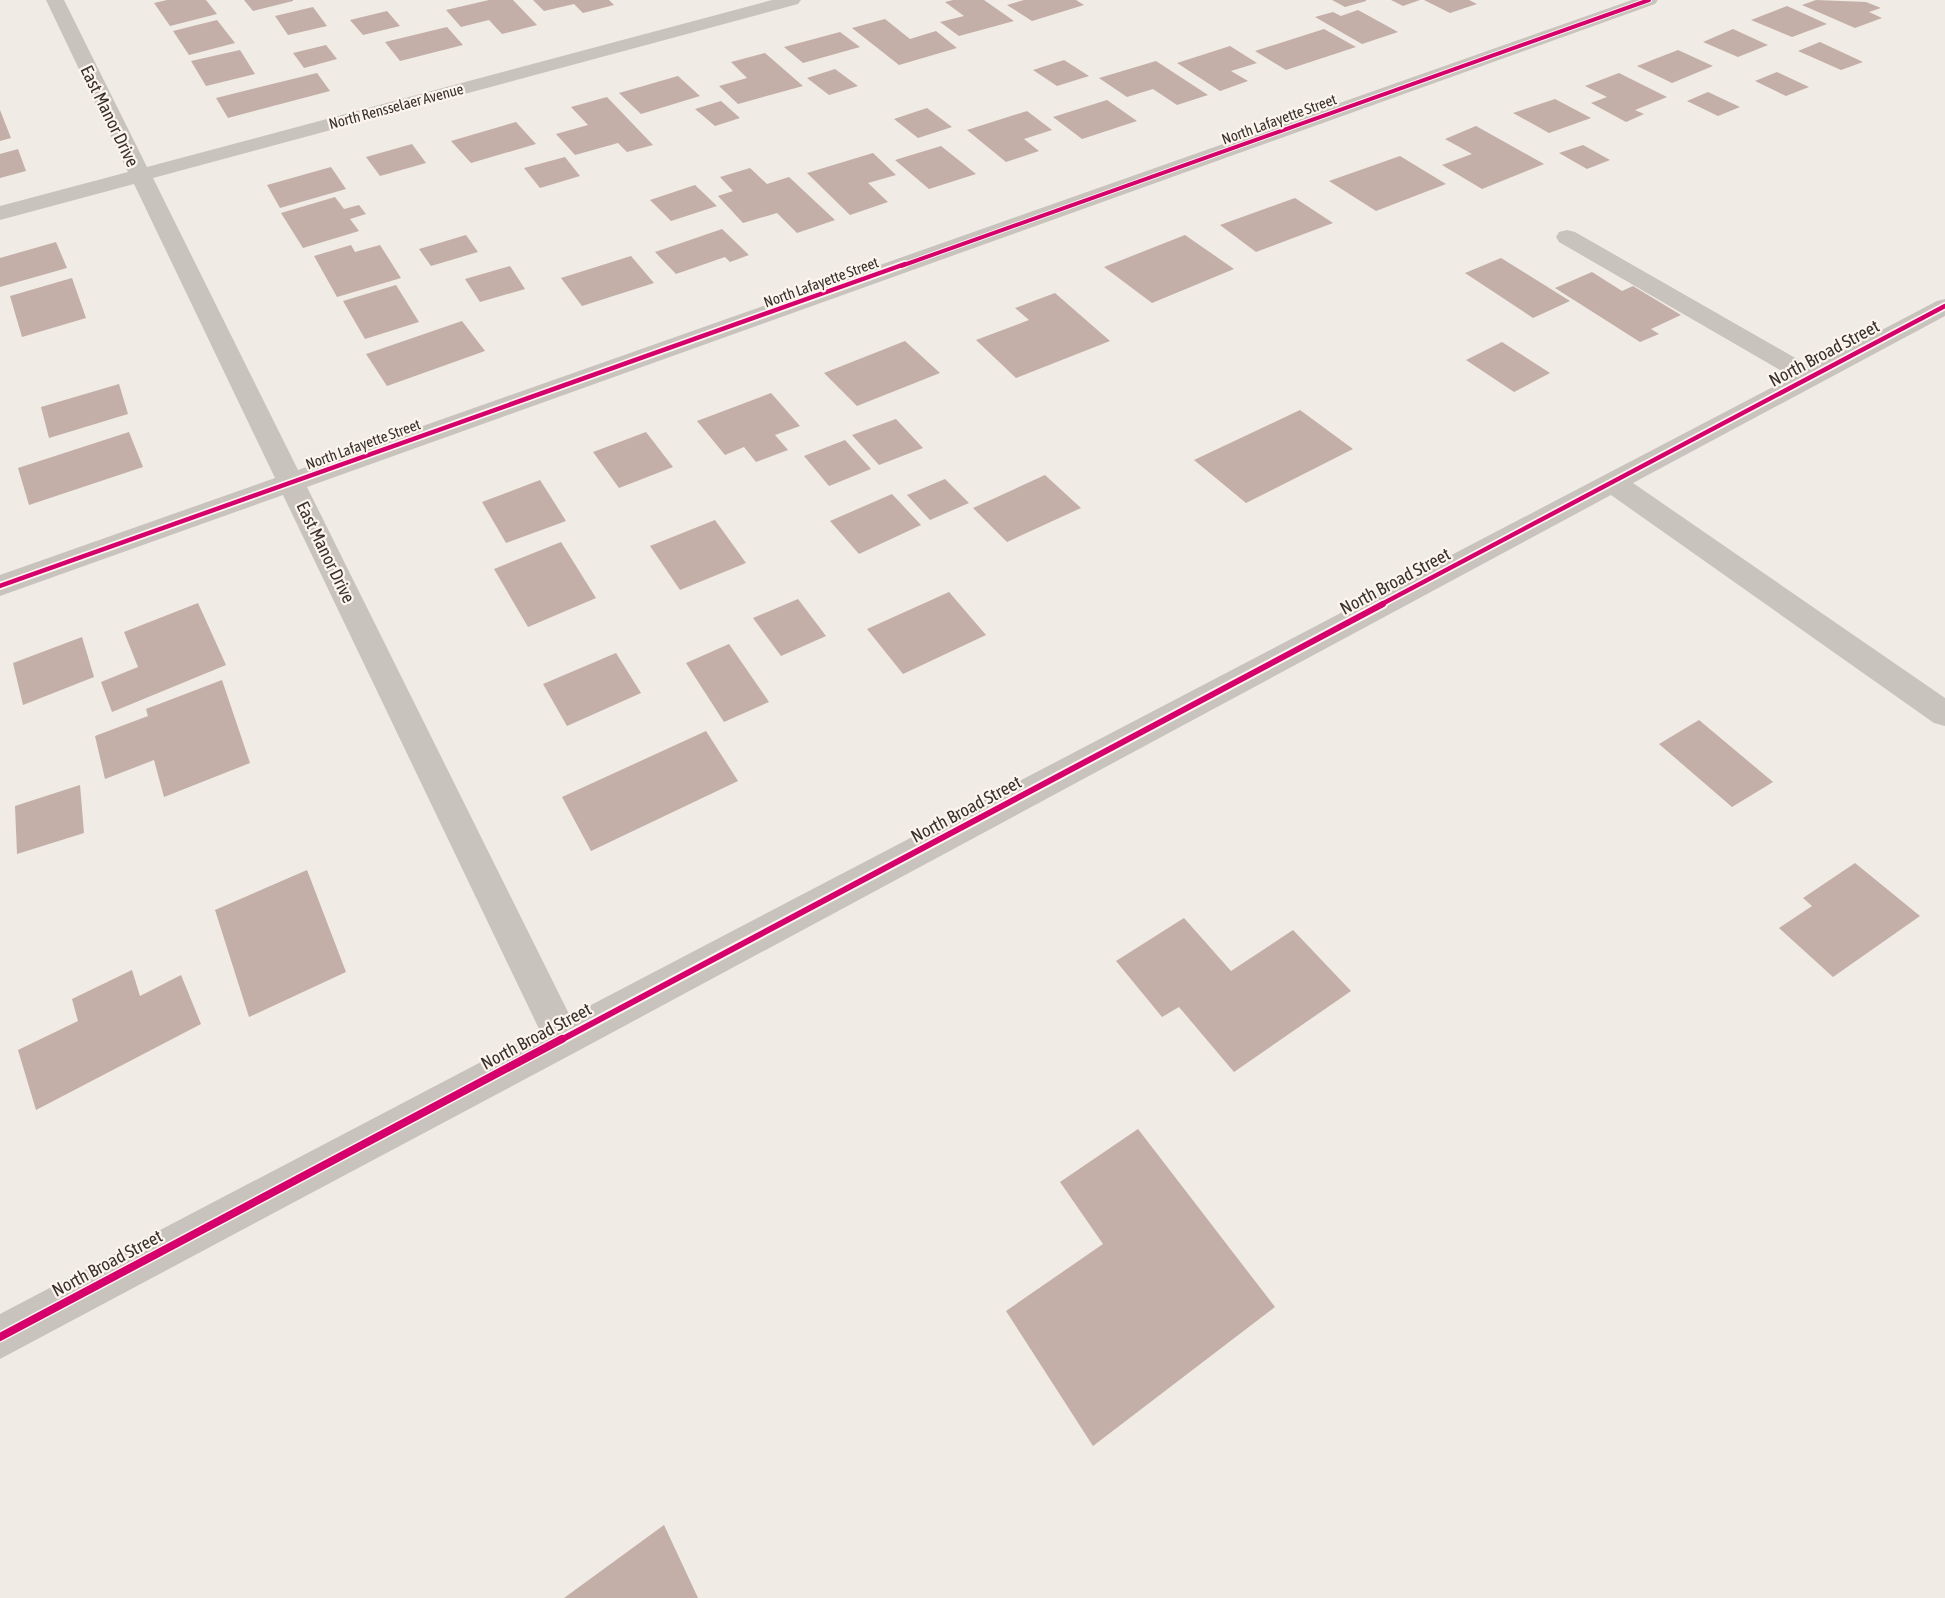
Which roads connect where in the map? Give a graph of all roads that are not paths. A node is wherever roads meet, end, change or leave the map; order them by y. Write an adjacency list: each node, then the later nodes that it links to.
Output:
1 (55, 0): 4 (street, East Manor Drive)
2 (792, 0): 4 (street, North Rensselaer Avenue)
3 (1650, 0): 9 (street, North Lafayette Street)
4 (139, 175): 5 (street, North Rensselaer Avenue); 9 (street, East Manor Drive)
5 (0, 213)
6 (1567, 237): 8 (street)
7 (1945, 306): 8 (street, North Broad Street)
8 (1811, 376): 10 (street, North Broad Street)
9 (292, 482): 11 (street, North Lafayette Street); 13 (street, East Manor Drive)
10 (1612, 482): 12 (street); 13 (street, North Broad Street)
11 (0, 586)
12 (1945, 714)
13 (562, 1040): 14 (street, North Broad Street)
14 (0, 1337)

